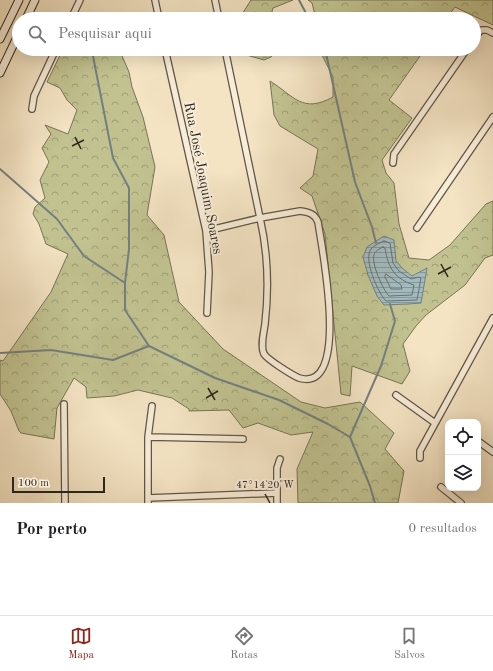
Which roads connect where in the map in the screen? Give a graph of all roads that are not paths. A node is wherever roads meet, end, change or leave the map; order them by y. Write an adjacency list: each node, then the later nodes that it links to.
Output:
1 (19, 0): 6 (street)
2 (35, 0): 7 (street)
3 (80, 0): 8 (street)
4 (155, 0): 9 (street)
5 (215, 0): 10 (street)
6 (13, 12)
7 (29, 12)
8 (74, 12)
9 (158, 12)
10 (218, 12)
11 (12, 14): 14 (street)
12 (481, 30): 13 (street)
13 (493, 33)
14 (0, 39)
15 (12, 48): 20 (street)
16 (53, 56): 21 (street)
17 (167, 56): 26 (street, Rua José Joaquim Soares)
18 (226, 56): 24 (street)
19 (462, 56): 23 (street)
20 (0, 73)
21 (32, 109)
22 (493, 117): 25 (street)
23 (393, 163)
24 (260, 218): 24 (street); 26 (street)
25 (417, 228)
26 (206, 231): 27 (street, Rua José Joaquim Soares)
27 (207, 312)
28 (493, 318): 32 (street)
29 (396, 395): 32 (street)
30 (64, 404): 42 (street)
31 (152, 406): 33 (street)
32 (435, 423): 37 (street)
33 (148, 437): 34 (street); 41 (street)
34 (243, 439)
35 (481, 443): 36 (street)
36 (493, 452)
37 (420, 458)
38 (280, 459): 40 (street)
39 (441, 488): 44 (street)
40 (277, 493): 41 (street); 43 (street)
41 (148, 501)
42 (65, 503)
43 (277, 503)
44 (461, 503)

